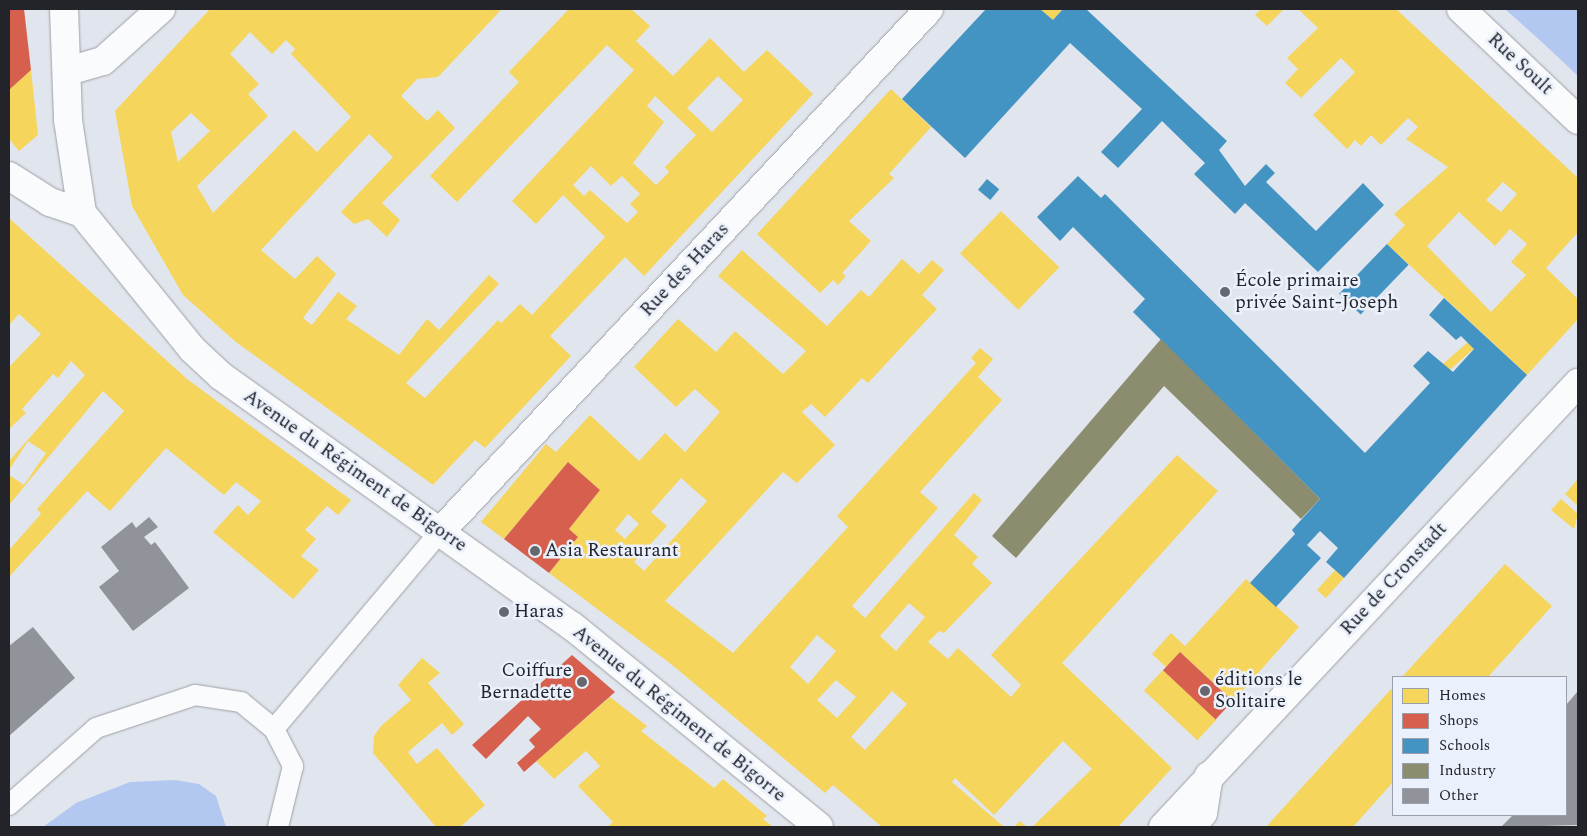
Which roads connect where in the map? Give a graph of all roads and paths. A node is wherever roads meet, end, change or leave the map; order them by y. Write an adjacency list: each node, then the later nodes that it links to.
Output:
1 (64, 9): 5 (main road, Avenue du Régiment de Bigorre)
2 (161, 9): 5 (main road)
3 (929, 9): 10 (main road, Rue des Haras)
4 (1461, 9): 6 (main road, Rue Soult)
5 (68, 71): 8 (main road, Avenue du Régiment de Bigorre)
6 (1578, 120)
7 (9, 176): 8 (main road)
8 (82, 213): 10 (main road, Avenue du Régiment de Bigorre)
9 (1578, 383): 12 (main road, Rue de Cronstadt)
10 (440, 532): 11 (lane); 15 (main road, Avenue du Régiment de Bigorre)
11 (274, 730): 13 (lane); 14 (lane)
12 (1209, 775): 16 (main road, Rue de Cronstadt); 17 (main road)
13 (9, 805)
14 (278, 827)
15 (819, 827)
16 (1163, 827)
17 (1191, 827)

